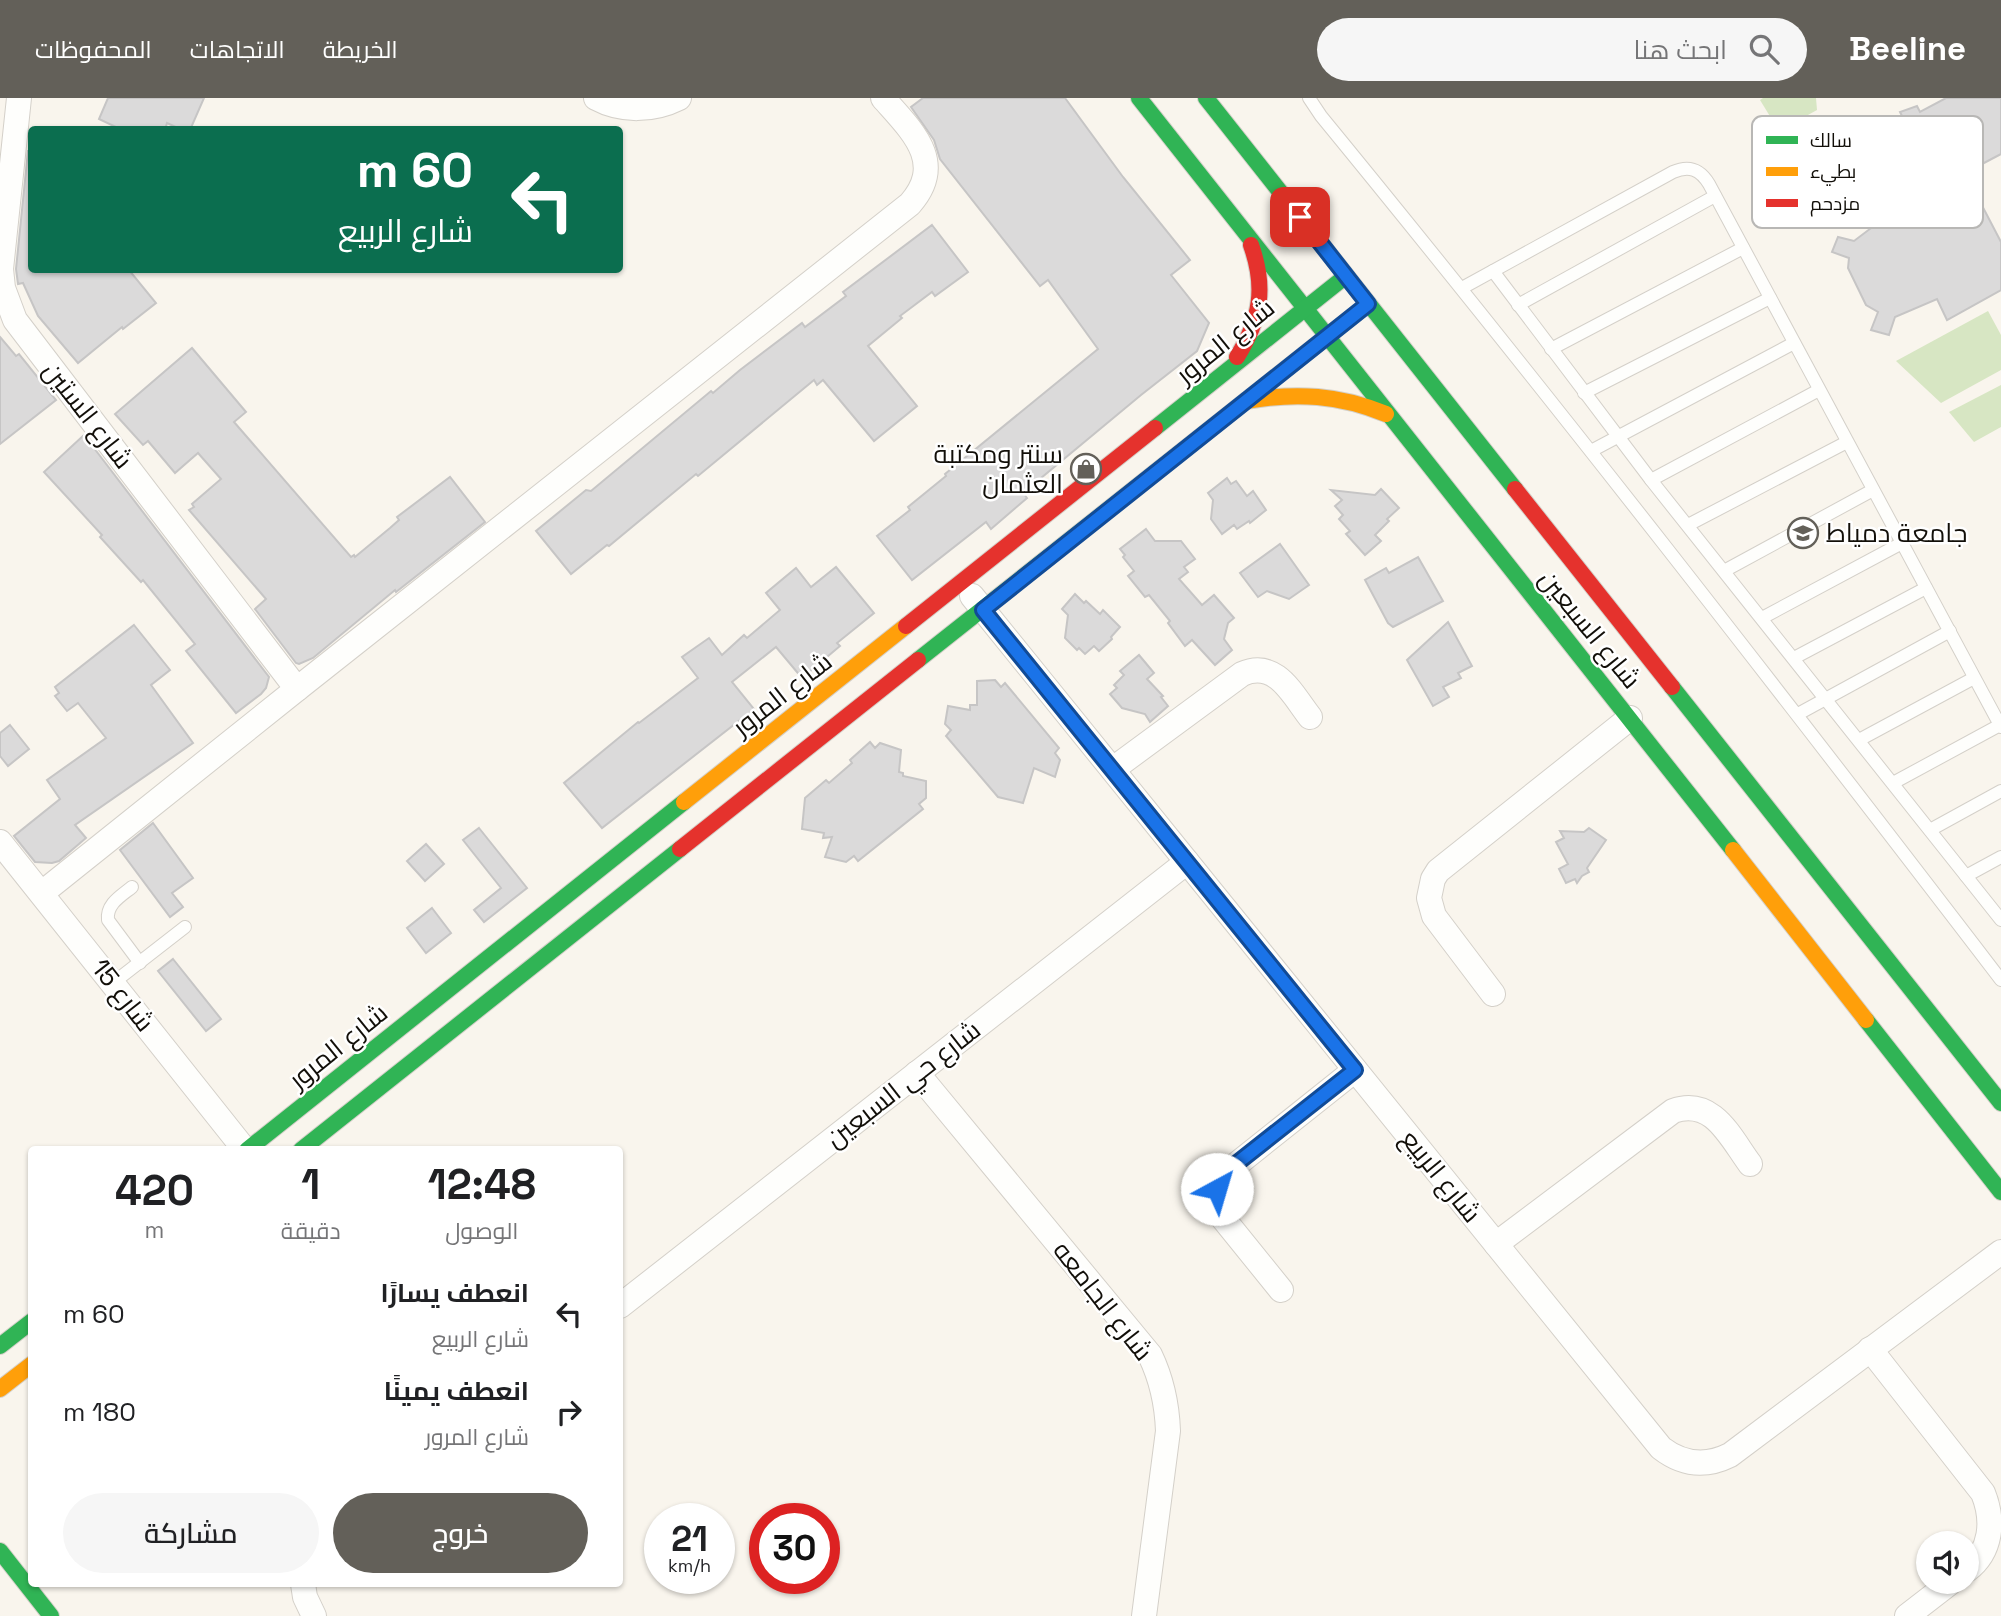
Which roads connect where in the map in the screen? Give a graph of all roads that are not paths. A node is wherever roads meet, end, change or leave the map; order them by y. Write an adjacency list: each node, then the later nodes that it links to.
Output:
1 (19, 98): 41 (street, شارع الستين)
2 (596, 98): 3 (street)
3 (678, 98)
4 (883, 98): 41 (street)
5 (1139, 98): 9 (main road, شارع السبعين)
6 (1206, 98): 12 (main road, شارع السبعين)
7 (1309, 98): 13 (lane)
8 (1715, 196): 10 (lane); 11 (lane); 16 (lane)
9 (1244, 232): 17 (main road, شارع السبعين); 21 (main road)
10 (1743, 248): 14 (lane); 20 (lane)
11 (1493, 271): 13 (lane); 16 (lane)
12 (1346, 276): 15 (main road, شارع السبعين); 17 (main road, شارع المرور)
13 (1462, 288): 28 (lane)
14 (1770, 298): 19 (lane); 23 (lane)
15 (1368, 304): 18 (main road); 66 (main road, شارع السبعين)
16 (1518, 305): 20 (lane)
17 (1304, 309): 18 (main road, شارع السبعين); 21 (main road, شارع المرور)
18 (1327, 337): 24 (main road); 25 (main road, شارع السبعين)
19 (1794, 343): 22 (lane); 26 (lane)
20 (1551, 349): 23 (lane)
21 (1223, 374): 34 (main road, شارع المرور)
22 (1819, 390): 27 (lane); 29 (lane)
23 (1584, 393): 26 (lane)
24 (1247, 401): 25 (main road); 36 (main road)
25 (1387, 414): 45 (main road, شارع السبعين)
26 (1618, 437): 28 (lane); 29 (lane)
27 (1847, 442): 30 (lane); 31 (lane)
28 (1591, 451): 43 (lane)
29 (1651, 480): 31 (lane)
30 (1874, 490): 32 (lane); 33 (lane)
31 (1688, 525): 33 (lane)
32 (1902, 543): 35 (lane); 37 (lane)
33 (1724, 571): 37 (lane)
34 (961, 582): 36 (street, شارع الربيع); 68 (main road, شارع المرور)
35 (1926, 588): 38 (lane); 39 (lane)
36 (983, 610): 48 (street, شارع الربيع); 69 (main road)
37 (1762, 618): 39 (lane)
38 (1950, 631): 40 (lane); 42 (lane)
39 (1794, 658): 42 (lane)
40 (1974, 678): 46 (lane); 47 (lane)
41 (297, 688): 57 (street)
42 (1826, 699): 43 (lane); 47 (lane)
43 (1798, 714): 61 (lane)
44 (1310, 717): 48 (street)
45 (1630, 718): 63 (street); 71 (main road, شارع السبعين)
46 (2000, 726): 49 (lane)
47 (1859, 740): 49 (lane)
48 (1112, 769): 54 (street, شارع الربيع)
49 (1893, 783): 51 (lane)
50 (2001, 791): 51 (lane)
51 (1930, 830): 55 (lane)
52 (3, 850): 57 (street, شارع 15)
53 (2001, 856): 55 (lane)
54 (1187, 862): 64 (street, شارع الربيع); 65 (street, شارع حي السبعين)
55 (1966, 876): 58 (lane)
56 (132, 887): 60 (lane)
57 (42, 893): 62 (street, شارع 15)
58 (2001, 920)
59 (185, 927): 60 (lane)
60 (140, 962): 62 (lane)
61 (2001, 980)
62 (113, 983): 67 (street, شارع 15)
63 (1493, 993)
64 (1355, 1070): 72 (street, شارع الربيع); 74 (street)
65 (917, 1073): 75 (street, شارع حي السبعين); 89 (street, شارع الجامعه)
66 (2001, 1103)
67 (243, 1146)
68 (251, 1146)
69 (306, 1146)
70 (1750, 1164): 72 (street)
71 (2001, 1192)
72 (1496, 1244): 78 (street, شارع الربيع)
73 (2001, 1252): 78 (street, شارع الربيع)
74 (1281, 1290)
75 (623, 1304)
76 (28, 1324): 77 (main road)
77 (0, 1346)
78 (1870, 1349): 82 (street)
79 (28, 1367): 80 (main road)
80 (0, 1389)
81 (0, 1551): 84 (main road)
82 (1979, 1558)
83 (28, 1587): 87 (main road)
84 (28, 1587)
85 (303, 1587): 88 (street)
86 (1936, 1594): 90 (street)
87 (51, 1616)
88 (314, 1616)
89 (1144, 1616)
90 (1908, 1616)

